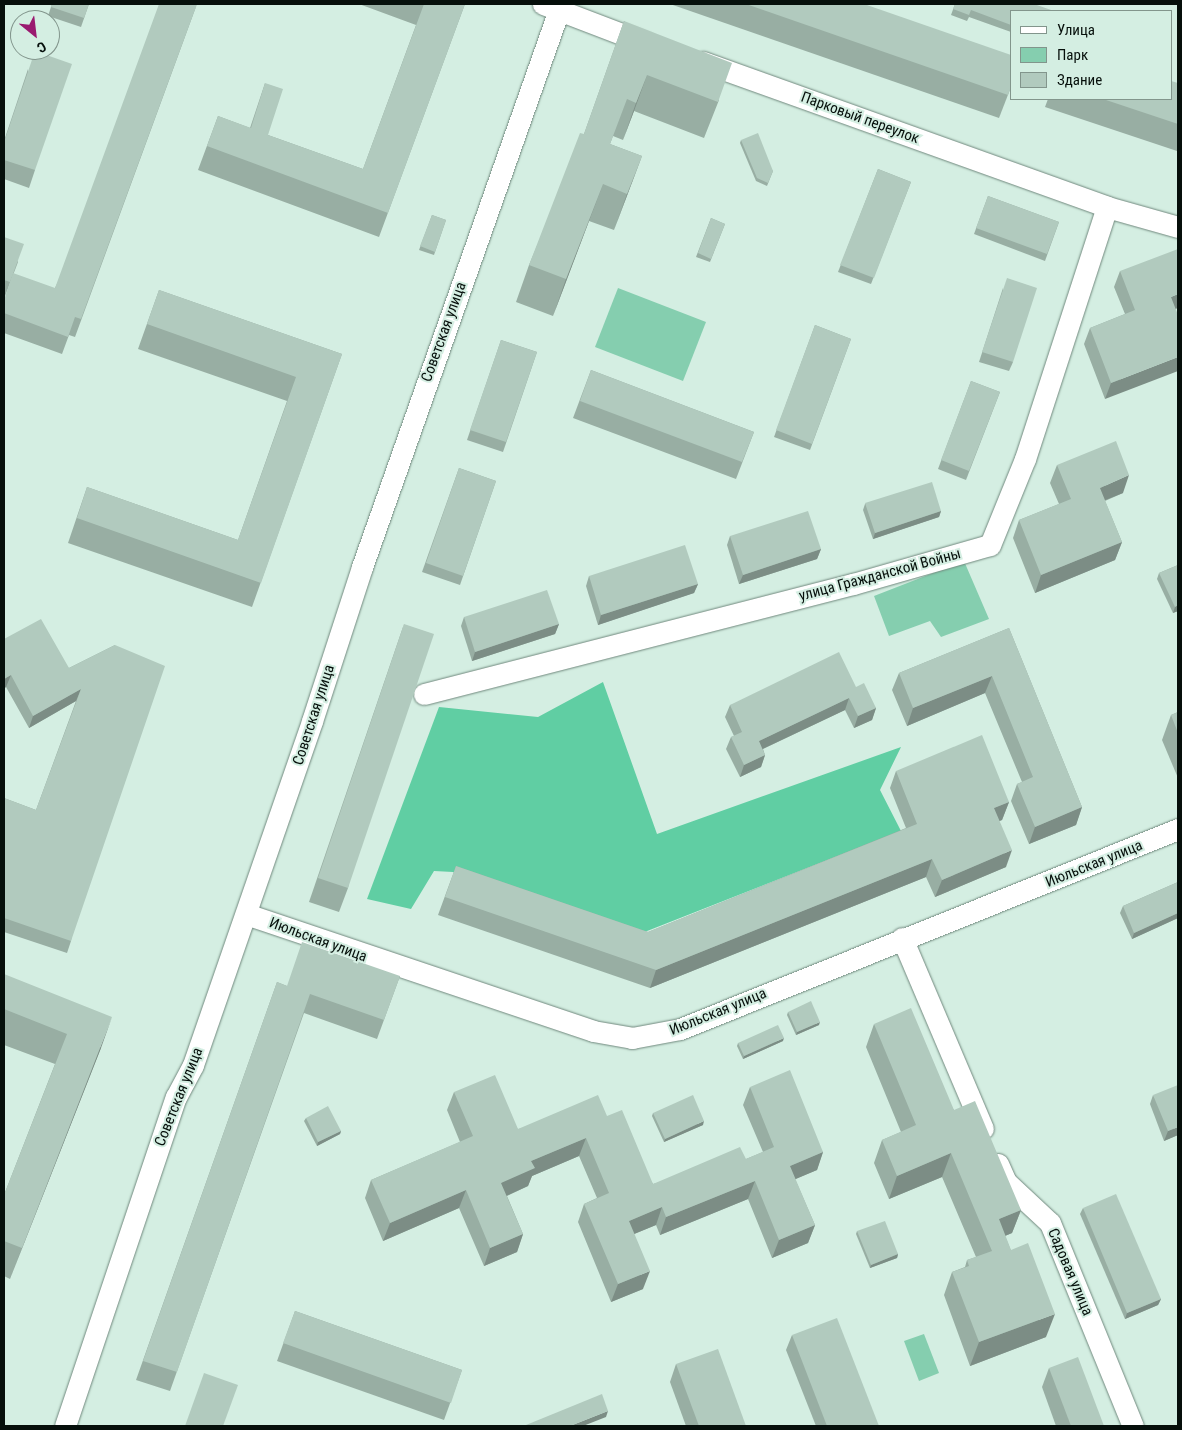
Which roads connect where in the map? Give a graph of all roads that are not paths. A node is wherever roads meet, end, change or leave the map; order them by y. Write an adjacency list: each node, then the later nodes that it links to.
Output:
1 (554, 6): 2 (street, Парковый переулок); 6 (street, Советская улица)
2 (1106, 208): 3 (street, Парковый переулок); 4 (street, улица Гражданской Войны)
3 (1178, 228)
4 (424, 694)
5 (1178, 829): 7 (street, Июльская улица)
6 (246, 914): 7 (street, Июльская улица); 8 (street, Советская улица)
7 (902, 938): 9 (street, Садовая улица)
8 (65, 1426)
9 (1133, 1426)

